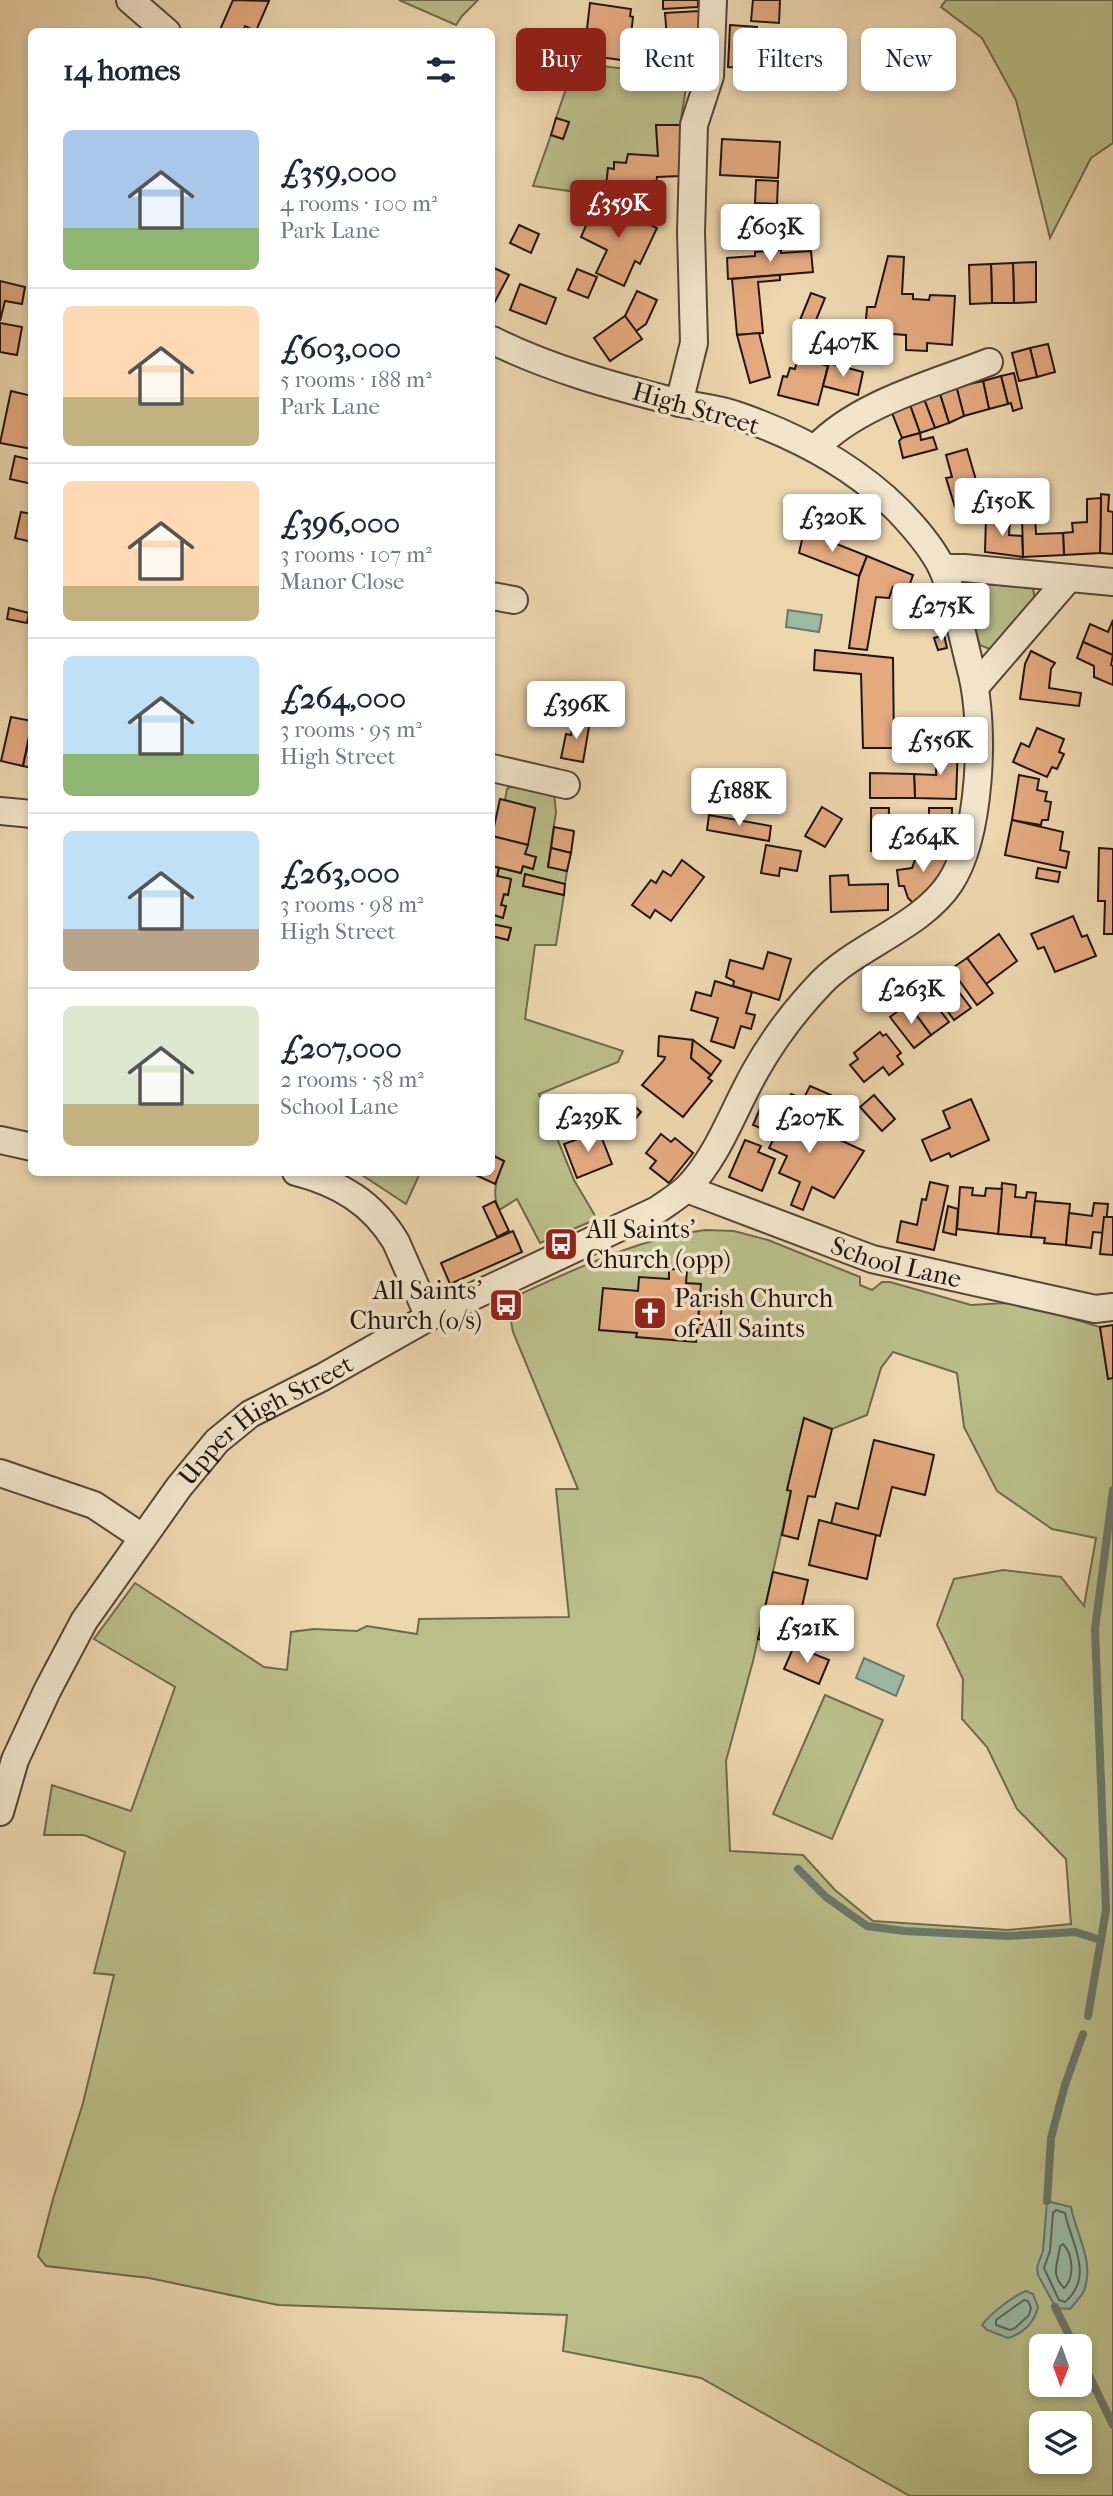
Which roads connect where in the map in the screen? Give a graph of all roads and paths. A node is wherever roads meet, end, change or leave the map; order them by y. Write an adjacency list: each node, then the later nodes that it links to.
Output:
1 (130, 0): 3 (street)
2 (713, 0): 6 (street)
3 (162, 28)
4 (495, 341): 6 (street, High Street)
5 (989, 362): 7 (street)
6 (679, 403): 7 (street, High Street)
7 (816, 448): 8 (street, High Street)
8 (942, 568): 9 (street); 11 (street, High Street)
9 (1069, 578): 10 (street); 11 (street)
10 (1113, 582)
11 (975, 687): 19 (street, High Street)
12 (495, 769): 13 (street)
13 (566, 785)
14 (0, 811): 15 (street)
15 (28, 814)
16 (0, 1140): 17 (street)
17 (28, 1145)
18 (312, 1176): 21 (street)
19 (687, 1189): 20 (street, School Lane); 21 (street, Upper High Street)
20 (1113, 1307)
21 (429, 1317): 23 (street, Upper High Street)
22 (0, 1473): 23 (street)
23 (142, 1537): 24 (street, Upper High Street)
24 (0, 1812)

